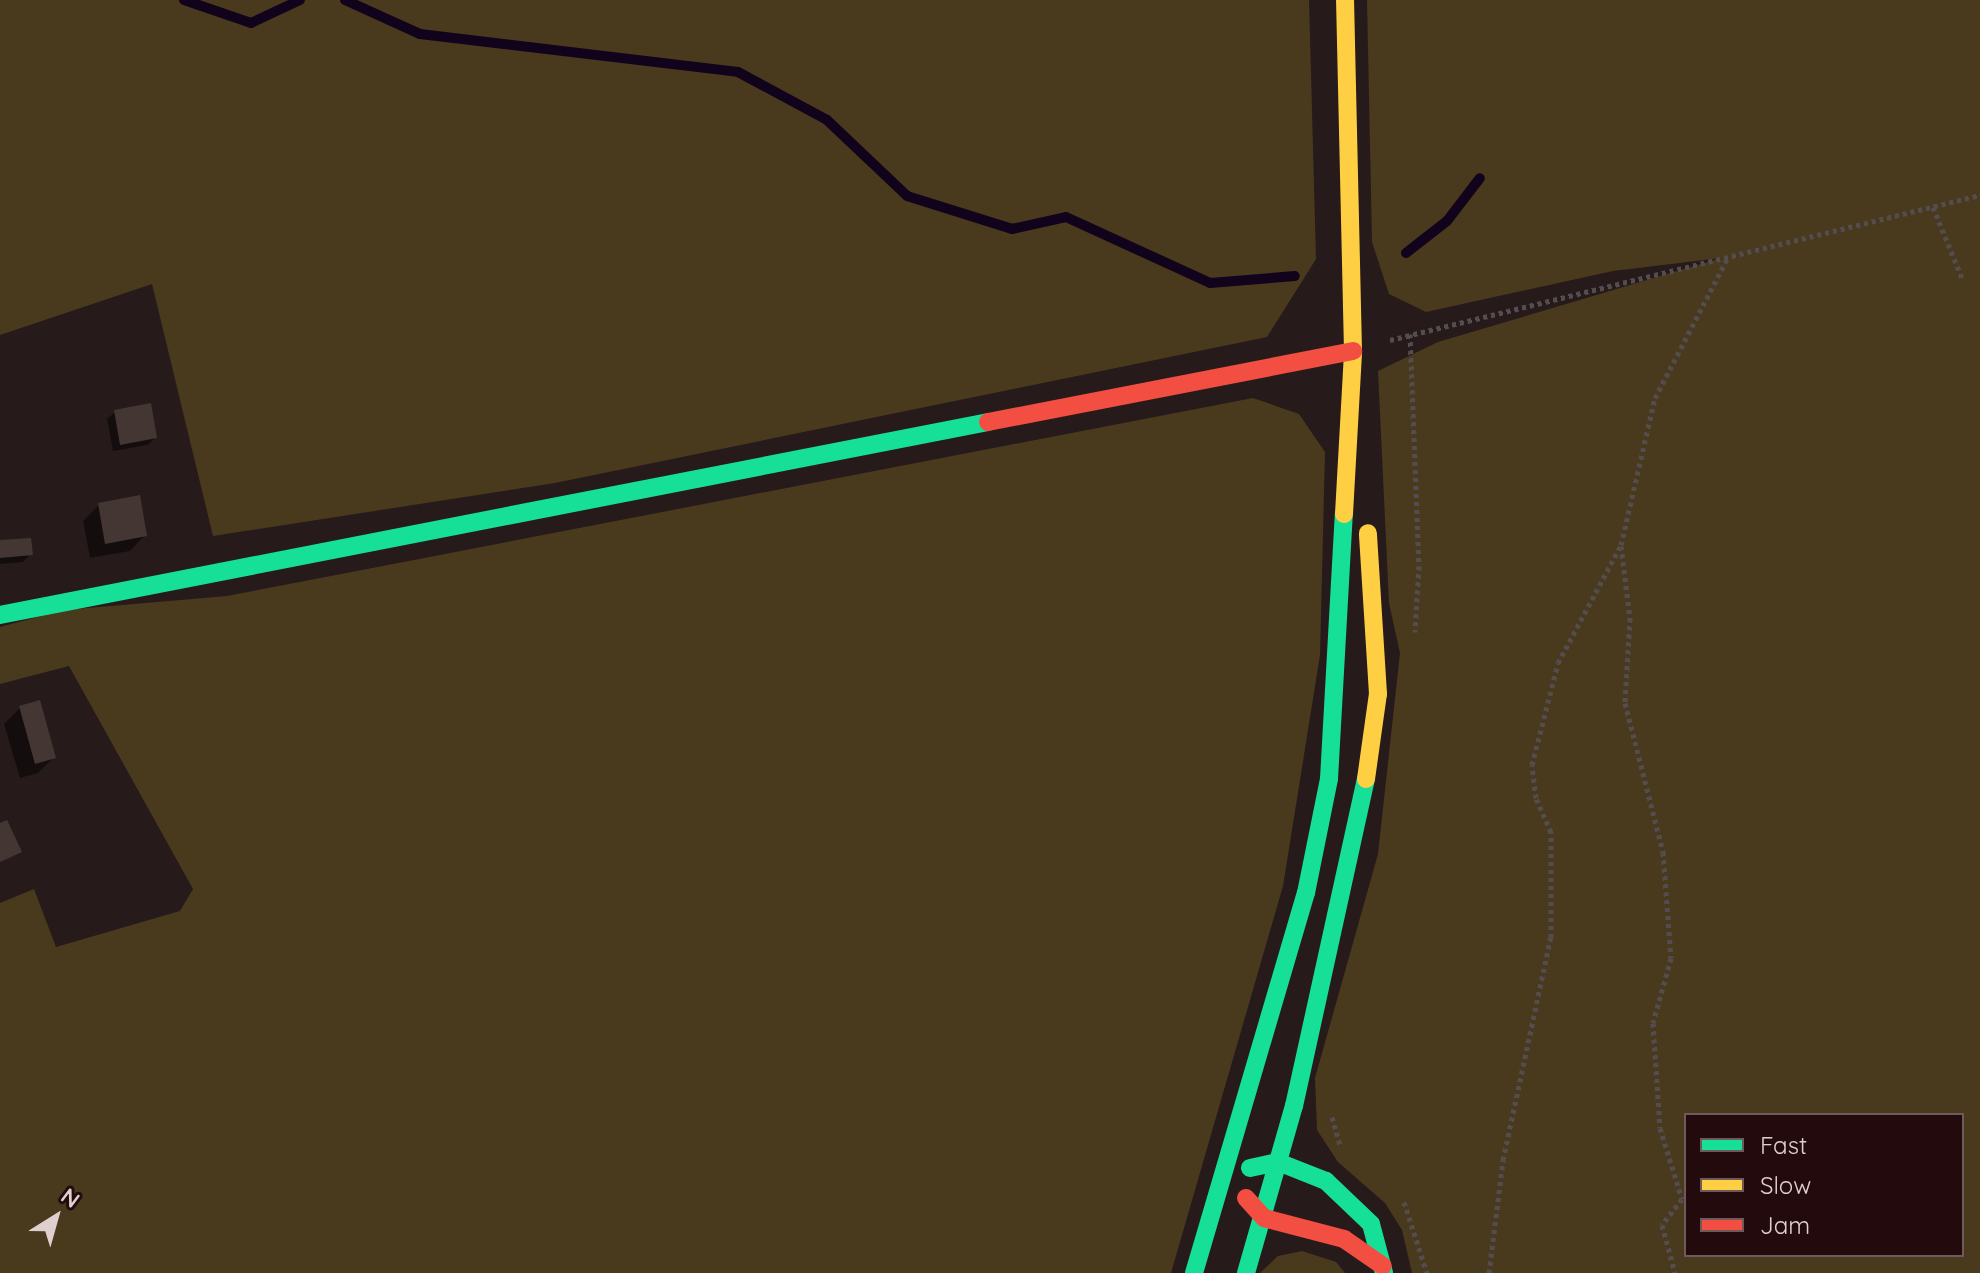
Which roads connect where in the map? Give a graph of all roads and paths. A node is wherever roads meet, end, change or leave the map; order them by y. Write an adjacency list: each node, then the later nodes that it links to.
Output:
1 (1345, 0): 7 (main road)
2 (1980, 195): 3 (path)
3 (1933, 207): 4 (path); 5 (path)
4 (1728, 257): 6 (path); 8 (path)
5 (1962, 278)
6 (1410, 334)
7 (1353, 351): 9 (main road); 10 (main road); 11 (main road)
8 (1621, 545): 16 (path); 17 (path)
9 (0, 615)
10 (1278, 1162): 11 (main road); 12 (main road); 13 (main road)
11 (1223, 1173): 12 (main road); 14 (main road)
12 (1264, 1218): 13 (main road); 15 (main road)
13 (1384, 1270)
14 (1194, 1273)
15 (1246, 1273)
16 (1489, 1273)
17 (1675, 1273)

